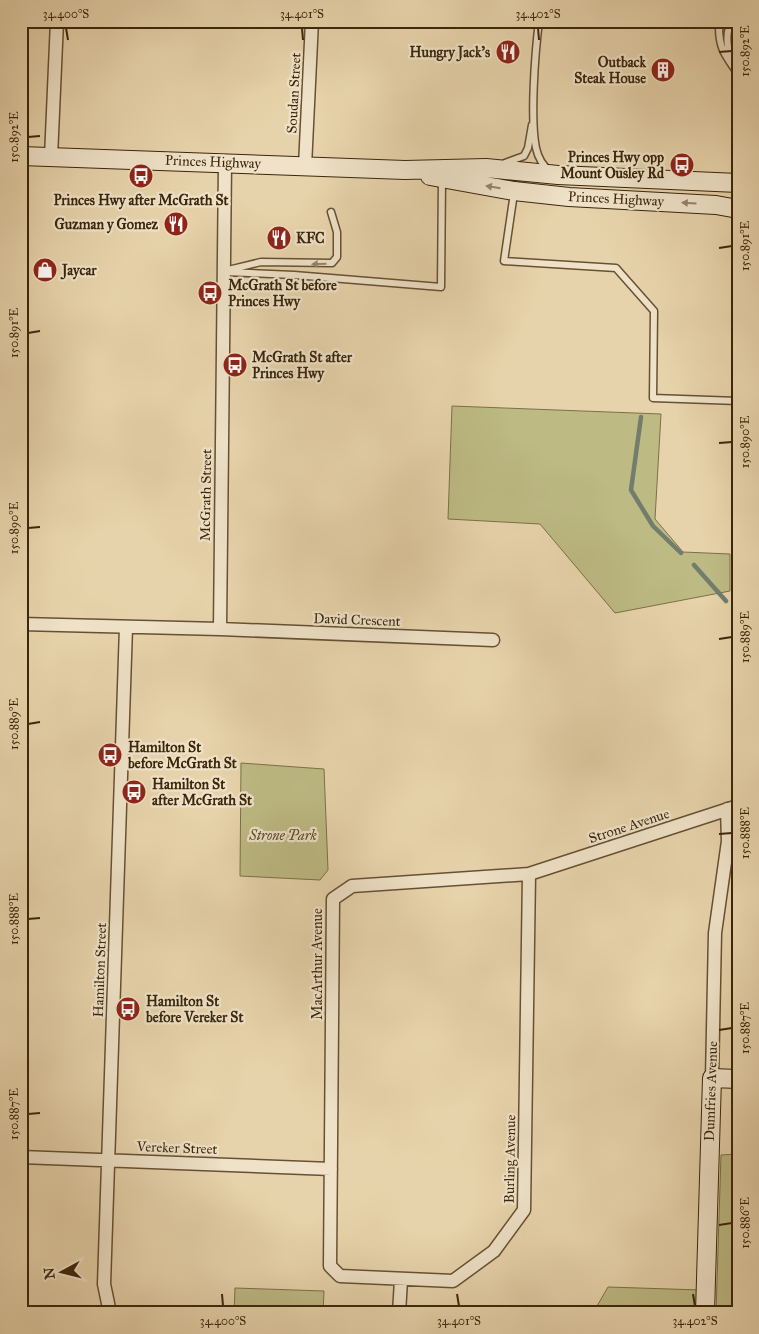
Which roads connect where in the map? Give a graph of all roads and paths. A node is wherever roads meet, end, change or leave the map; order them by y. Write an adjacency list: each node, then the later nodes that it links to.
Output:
1 (57, 21): 10 (street)
2 (312, 21): 12 (street, Soudan Street)
3 (539, 21): 8 (lane)
4 (727, 21): 6 (lane)
5 (733, 21): 6 (lane)
6 (732, 65): 7 (lane)
7 (738, 74)
8 (535, 114): 13 (lane); 15 (lane)
9 (21, 156): 10 (main road, Princes Highway)
10 (51, 157): 11 (main road, Princes Highway)
11 (225, 163): 12 (main road, Princes Highway); 21 (street, McGrath Street)
12 (306, 166): 14 (main road, Princes Highway)
13 (486, 168): 14 (main road, Princes Highway); 15 (main road, Princes Highway)
14 (405, 170): 16 (main road, Princes Highway)
15 (558, 175): 17 (main road, Princes Highway)
16 (442, 179): 18 (main road, Princes Highway, one-way to 16); 21 (lane)
17 (738, 183)
18 (514, 190): 19 (main road, Princes Highway, one-way to 18); 22 (lane)
19 (738, 209)
20 (331, 212): 21 (lane, one-way to 21)
21 (224, 272): 25 (street, McGrath Street)
22 (738, 401)
23 (21, 624): 24 (street)
24 (126, 627): 25 (street); 32 (street, Hamilton Street)
25 (220, 629): 26 (street, David Crescent)
26 (493, 640)
27 (732, 807): 28 (street, Strone Avenue); 29 (street, Dumfries Avenue)
28 (529, 874): 33 (street, MacArthur Avenue); 34 (street, Burling Avenue)
29 (712, 1078): 30 (main road); 37 (main road, Dumfries Avenue)
30 (738, 1079)
31 (21, 1156): 32 (street, Vereker Street)
32 (109, 1160): 33 (street, Vereker Street); 35 (street, Hamilton Street)
33 (331, 1169): 34 (street, Burling Avenue)
34 (401, 1280): 36 (street)
35 (110, 1313)
36 (399, 1313)
37 (705, 1313)

